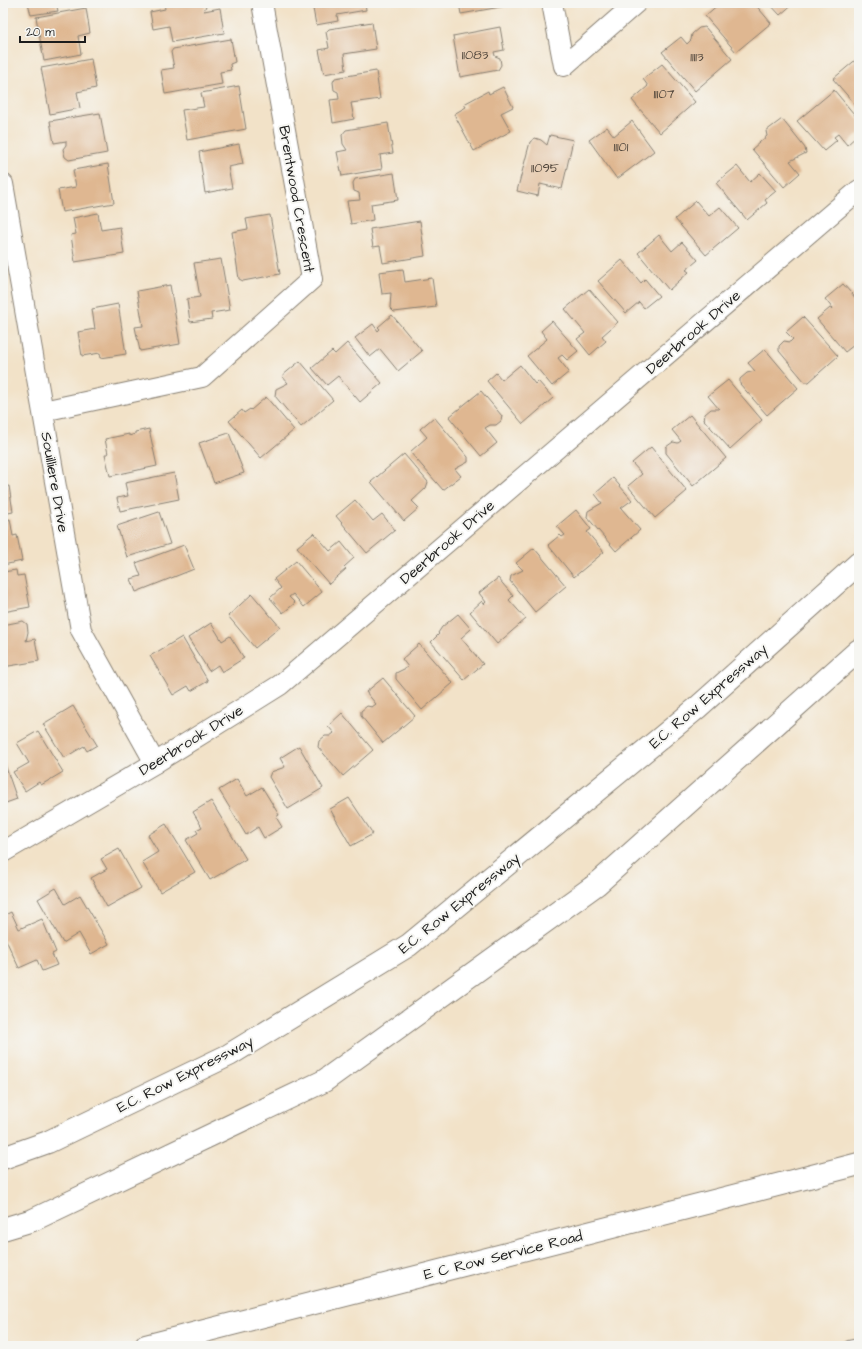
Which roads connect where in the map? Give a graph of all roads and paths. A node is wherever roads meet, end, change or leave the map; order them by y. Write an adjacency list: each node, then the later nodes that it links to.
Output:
1 (262, 3): 6 (street, Brentwood Crescent)
2 (552, 3): 3 (street)
3 (636, 3)
4 (3, 184): 6 (street, Souilliere Drive)
5 (859, 190): 9 (street, Deerbrook Drive)
6 (43, 411): 9 (street, Souilliere Drive)
7 (859, 563): 11 (main road, E.C. Row Expressway)
8 (859, 650): 13 (main road)
9 (155, 763): 10 (street, Deerbrook Drive)
10 (3, 852)
11 (3, 1158)
12 (859, 1164): 15 (main road, E C Row Service Road)
13 (3, 1228)
14 (859, 1344): 16 (lane)
15 (146, 1346)
16 (849, 1346)

